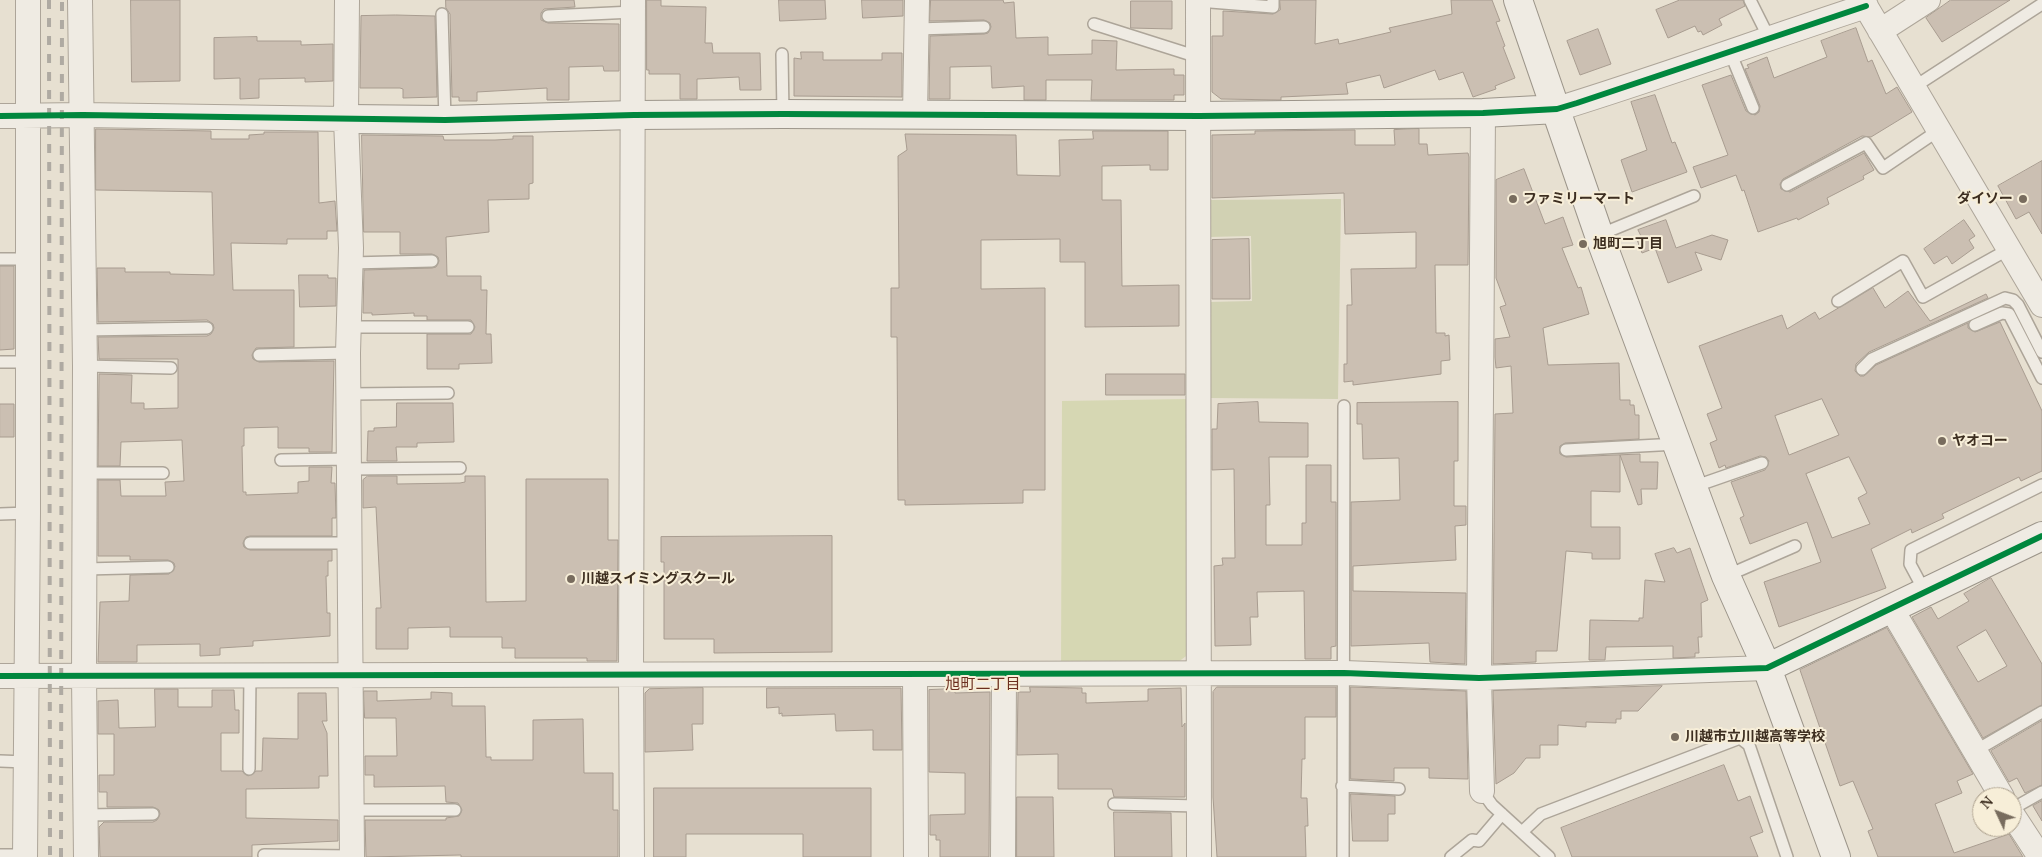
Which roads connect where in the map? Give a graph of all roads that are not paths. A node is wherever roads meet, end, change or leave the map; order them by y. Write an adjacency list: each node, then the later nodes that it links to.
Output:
1 (28, 0): 32 (street)
2 (80, 0): 28 (street)
3 (347, 0): 34 (street)
4 (916, 0): 17 (street)
5 (1198, 0): 6 (lane); 22 (street)
6 (1273, 0)
7 (1518, 0): 25 (street)
8 (1750, 0): 19 (lane)
9 (1928, 0): 18 (street)
10 (1864, 3): 18 (street); 19 (street)
11 (2042, 4): 23 (lane)
12 (633, 6): 14 (lane); 29 (street)
13 (442, 14): 35 (lane)
14 (548, 16)
15 (1094, 24): 22 (lane)
16 (984, 28): 17 (lane)
17 (917, 29): 30 (street)
18 (1880, 31): 23 (street)
19 (1769, 38): 20 (street)
20 (1730, 52): 24 (lane); 25 (street)
21 (782, 54): 26 (lane)
22 (1198, 57): 33 (street)
23 (1914, 88): 36 (street)
24 (1753, 108)
25 (1557, 109): 27 (street); 39 (street)
26 (783, 114): 29 (street); 30 (street)
27 (1483, 114): 33 (street); 96 (street)
28 (83, 115): 32 (street); 34 (street); 51 (street)
29 (634, 115): 35 (street); 90 (street)
30 (915, 115): 33 (street)
31 (0, 116): 32 (street)
32 (27, 116): 42 (street)
33 (1199, 116): 88 (street)
34 (346, 119): 35 (street); 44 (street)
35 (445, 120)
36 (1939, 130): 37 (lane); 40 (street)
37 (1787, 185)
38 (1694, 196): 39 (lane)
39 (1599, 235): 64 (street)
40 (2009, 248): 45 (lane); 46 (street)
41 (0, 259): 42 (lane)
42 (28, 259): 56 (street)
43 (432, 261): 44 (lane)
44 (351, 263): 48 (street)
45 (1838, 301)
46 (2042, 305)
47 (1975, 325): 60 (lane)
48 (350, 327): 49 (lane); 52 (street)
49 (468, 327)
50 (207, 328): 51 (lane)
51 (84, 330): 57 (street)
52 (348, 352): 54 (lane); 62 (street)
53 (2042, 352): 59 (lane)
54 (259, 355)
55 (0, 362): 56 (lane)
56 (27, 362): 74 (street)
57 (85, 366): 58 (lane); 70 (street)
58 (171, 368)
59 (1862, 369)
60 (2042, 378)
61 (448, 393): 62 (lane)
62 (350, 394): 68 (street)
63 (1344, 406): 86 (lane)
64 (1678, 444): 65 (lane); 73 (street)
65 (1566, 450)
66 (281, 460): 68 (lane)
67 (1762, 463): 73 (lane)
68 (349, 464): 69 (lane); 78 (street)
69 (460, 468)
70 (85, 473): 71 (lane); 81 (street)
71 (163, 473)
72 (2042, 485): 83 (lane)
73 (1693, 487): 82 (street)
74 (28, 513): 75 (lane); 94 (street)
75 (0, 514)
76 (2042, 536): 83 (street)
77 (250, 543): 78 (lane)
78 (348, 543): 87 (street)
79 (1795, 546): 82 (lane)
80 (168, 567): 81 (lane)
81 (85, 569): 95 (street)
82 (1726, 576): 85 (street)
83 (1925, 592): 84 (street)
84 (1891, 608): 85 (street); 98 (street)
85 (1767, 668): 96 (street); 130 (street)
86 (1344, 673): 88 (street); 96 (street); 102 (lane)
87 (350, 674): 89 (street); 90 (street); 110 (street)
88 (1198, 674): 92 (street); 109 (street)
89 (250, 675): 95 (street); 101 (lane)
90 (631, 675): 91 (street); 122 (street)
91 (916, 675): 92 (street); 123 (street)
92 (1004, 675): 124 (street)
93 (0, 676): 94 (street)
94 (26, 676): 95 (street); 100 (street)
95 (84, 677): 114 (street)
96 (1479, 678): 105 (street)
97 (2042, 712): 98 (lane)
98 (1975, 751): 103 (street)
99 (0, 761): 100 (lane)
100 (26, 762): 119 (street)
101 (248, 768)
102 (1342, 786): 104 (lane); 126 (lane)
103 (1996, 787)
104 (1399, 789)
105 (1482, 791): 113 (lane)
106 (2042, 792): 107 (lane)
107 (2022, 803)
108 (1114, 804): 109 (lane)
109 (1198, 806): 125 (street)
110 (351, 810): 111 (lane); 120 (street)
111 (455, 810)
112 (153, 814): 114 (lane)
113 (1502, 814): 116 (lane); 127 (lane)
114 (86, 816): 121 (street)
115 (2022, 829): 131 (street)
116 (1523, 831): 128 (lane); 129 (lane)
117 (0, 855): 119 (lane)
118 (264, 855): 120 (lane)
119 (25, 856)
120 (352, 856)
121 (86, 857)
122 (632, 857)
123 (916, 857)
124 (1003, 857)
125 (1199, 857)
126 (1343, 857)
127 (1452, 857)
128 (1549, 857)
129 (1787, 857)
130 (1836, 857)
131 (2040, 857)

